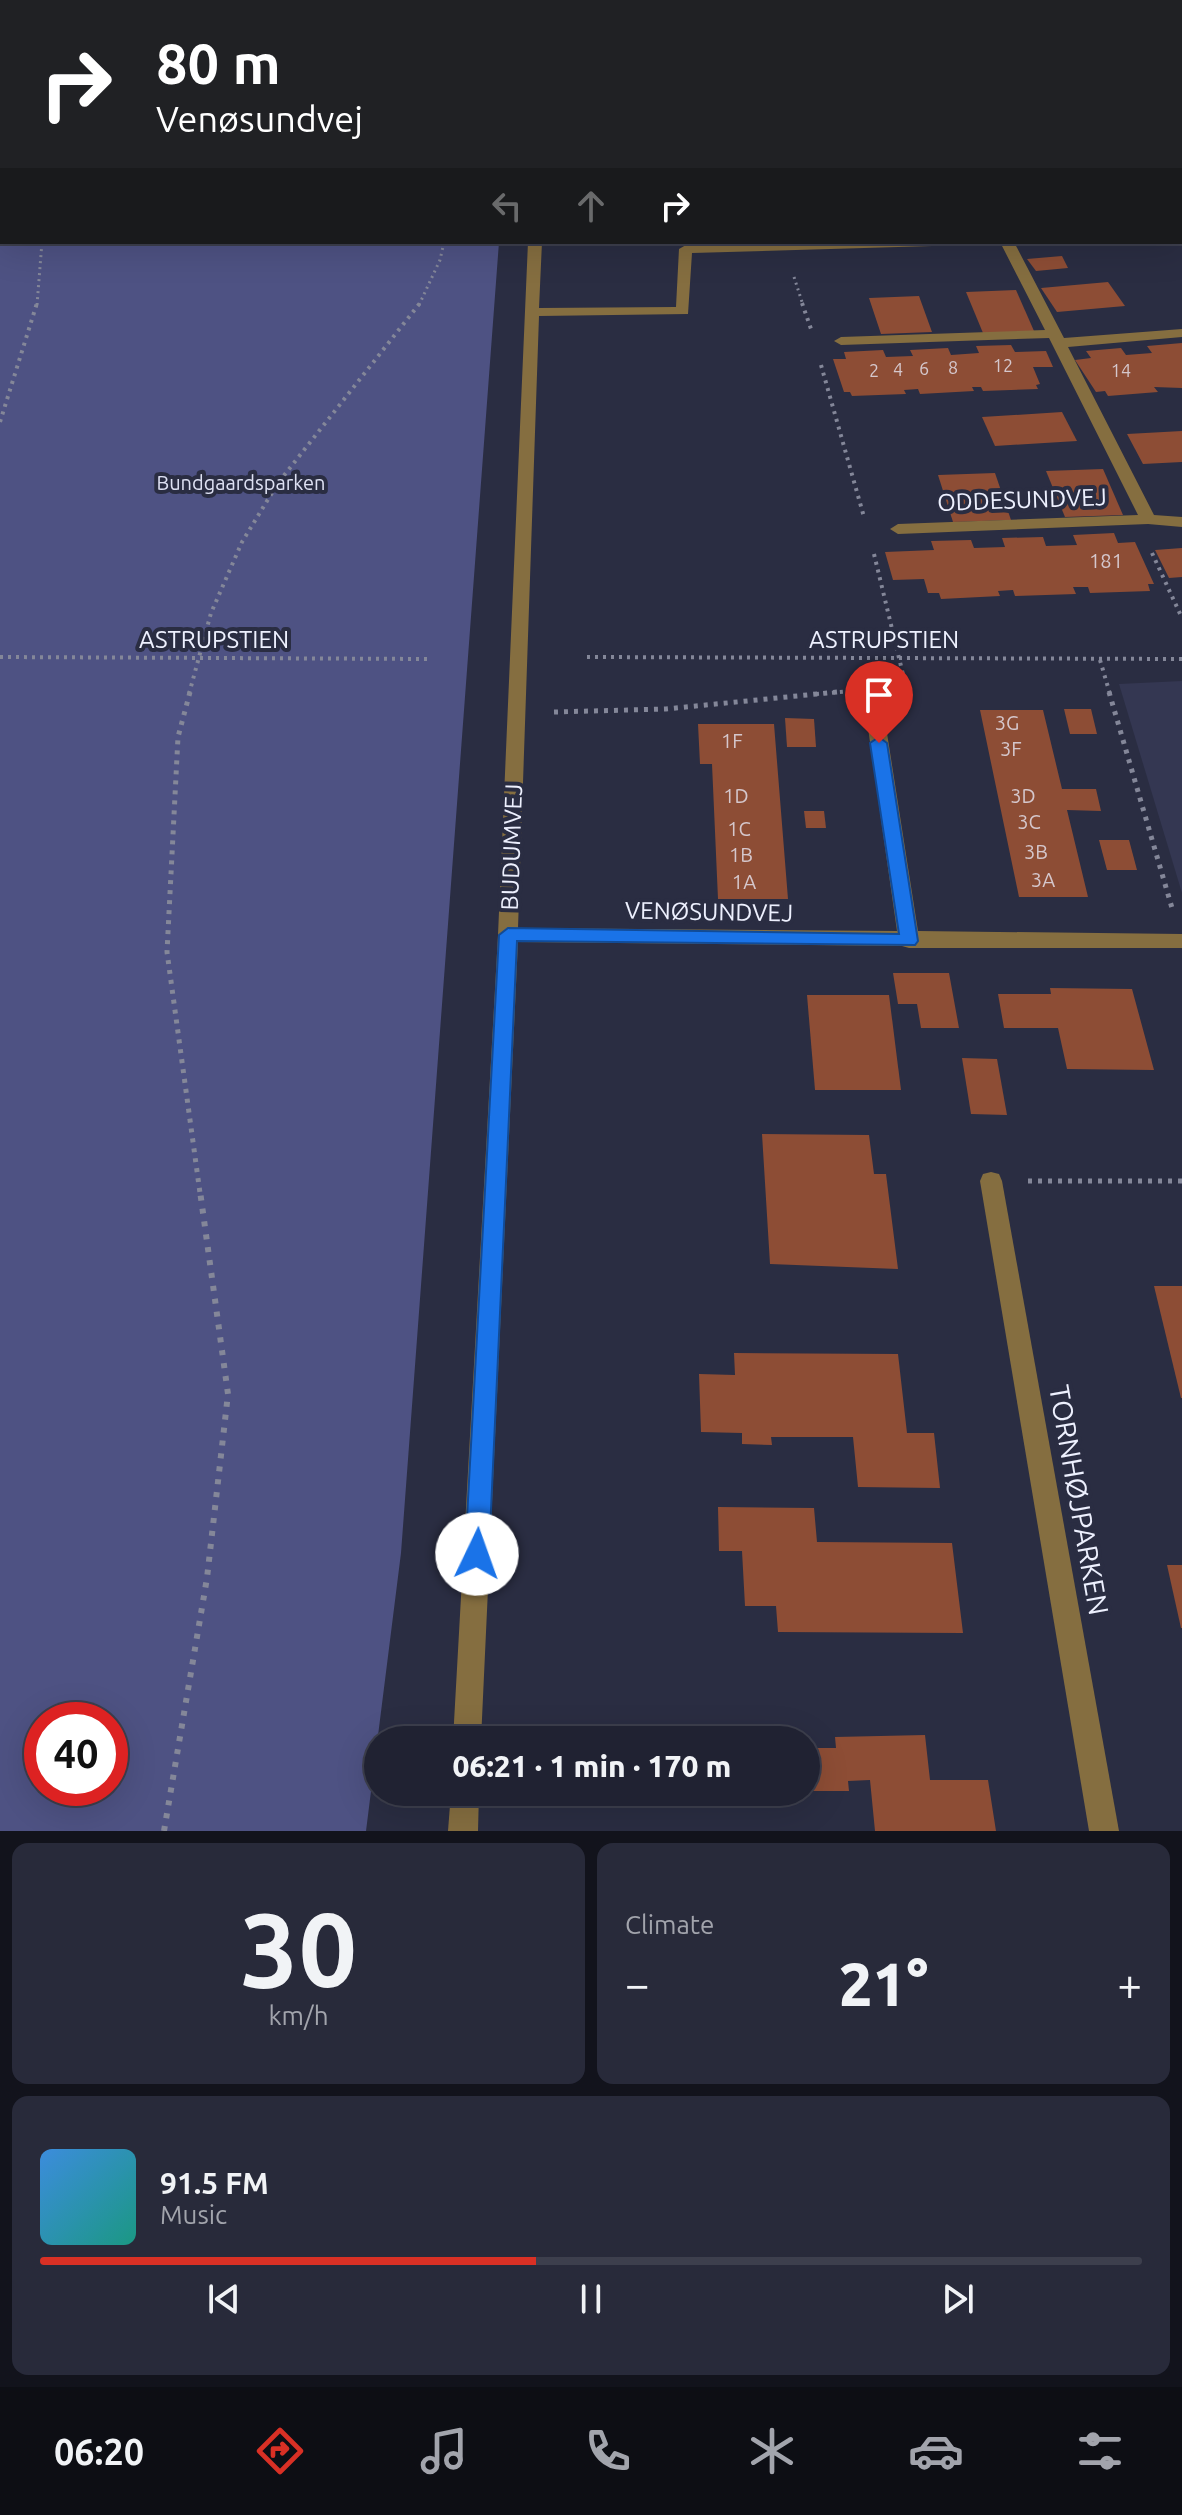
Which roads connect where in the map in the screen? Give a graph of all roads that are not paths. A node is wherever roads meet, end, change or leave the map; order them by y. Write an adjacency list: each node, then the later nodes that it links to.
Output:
1 (535, 244): 4 (street, BUDUMVEJ)
2 (873, 244): 4 (street)
3 (1008, 244): 6 (street, ODDESUNDVEJ)
4 (533, 312): 12 (street, BUDUMVEJ)
5 (1182, 333): 6 (street)
6 (1057, 339): 7 (street); 8 (street, ODDESUNDVEJ)
7 (841, 341)
8 (1142, 519): 9 (street, ODDESUNDVEJ); 10 (street, ODDESUNDVEJ)
9 (1182, 522)
10 (898, 529)
11 (875, 714): 13 (street)
12 (508, 935): 13 (street, VENØSUNDVEJ); 16 (street, BUDUMVEJ)
13 (909, 941): 14 (street, VENØSUNDVEJ)
14 (1182, 941)
15 (991, 1181): 19 (street, TORNHØJPARKEN)
16 (468, 1726)
17 (464, 1806): 18 (street)
18 (463, 1831)
19 (1104, 1831)

